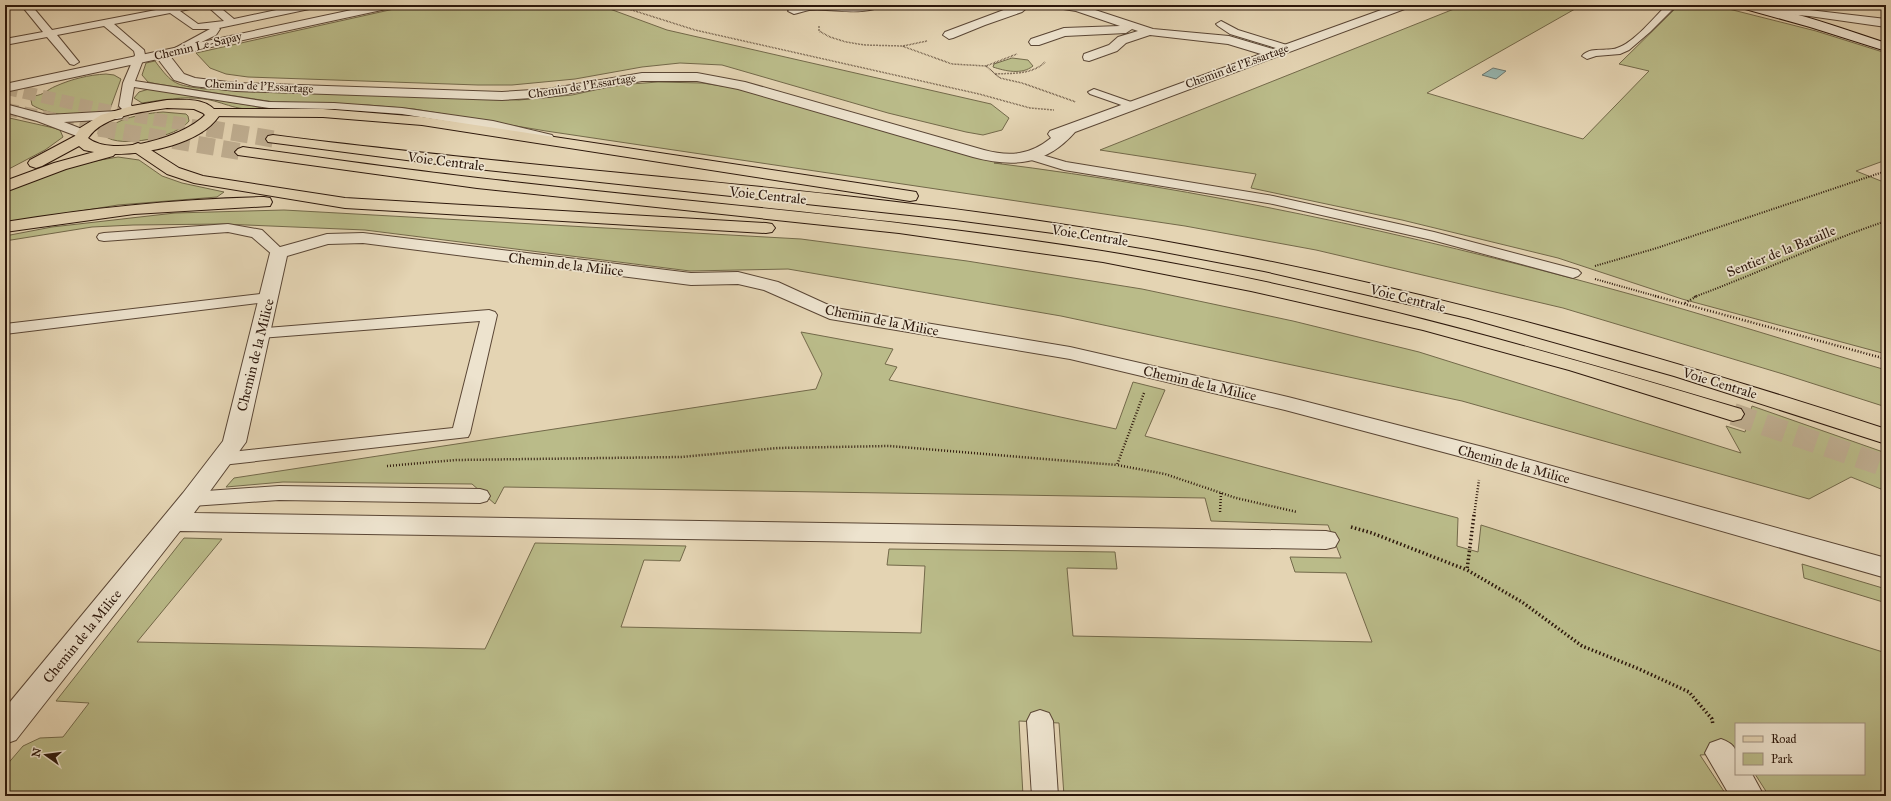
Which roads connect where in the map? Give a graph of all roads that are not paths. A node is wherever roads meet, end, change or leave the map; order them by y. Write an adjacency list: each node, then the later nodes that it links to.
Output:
1 (26, 5): 23 (lane)
2 (197, 5): 13 (lane)
3 (211, 5): 16 (lane)
4 (314, 5): 16 (lane)
5 (391, 5): 29 (street, Chemin Le-Sapay)
6 (877, 5): 15 (street)
7 (1055, 5): 21 (street)
8 (1406, 5): 28 (street, Chemin de l'Essartage)
9 (1672, 5): 32 (lane)
10 (1742, 5): 14 (street)
11 (993, 6): 12 (street)
12 (1027, 6): 24 (street)
13 (172, 10): 17 (lane); 20 (lane)
14 (1762, 10): 18 (street); 27 (street)
15 (794, 11)
16 (232, 22): 20 (lane)
17 (107, 23): 23 (lane); 34 (lane)
18 (1886, 23)
19 (1221, 24): 28 (lane)
20 (212, 26): 29 (lane)
21 (1137, 28): 22 (street); 26 (street)
22 (1152, 32): 30 (street); 33 (street)
23 (51, 34): 25 (lane); 35 (lane)
24 (949, 35)
25 (5, 42)
26 (1035, 42)
27 (1886, 47)
28 (1286, 48): 30 (street, Chemin de l'Essartage)
29 (179, 50): 31 (street, Chemin Le-Sapay)
30 (1272, 53): 39 (street, Chemin de l'Essartage)
31 (161, 54): 34 (street, Chemin Le-Sapay); 49 (street, Chemin de l'Essartage)
32 (1587, 56)
33 (1089, 57)
34 (137, 60): 35 (street, Chemin Le-Sapay); 36 (lane)
35 (71, 68): 37 (street, Chemin Le-Sapay); 41 (street)
36 (129, 83): 42 (lane); 48 (lane)
37 (5, 88)
38 (1094, 92): 39 (lane)
39 (1125, 107): 45 (street, Chemin de l'Essartage)
40 (5, 108): 41 (street)
41 (20, 112): 44 (street)
42 (123, 113): 43 (main road); 44 (street); 46 (main road)
43 (211, 113): 48 (main road); 50 (main road)
44 (42, 118): 46 (street)
45 (1069, 130): 49 (street, Chemin de l'Essartage); 53 (street, Chemin de l'Essartage)
46 (81, 137): 51 (main road); 54 (main road)
47 (273, 139): 65 (main road, Voie Centrale)
48 (566, 143): 65 (main road)
49 (958, 147): 53 (street, Chemin de l'Essartage)
50 (138, 148): 51 (main road); 56 (main road)
51 (122, 150): 55 (main road)
52 (243, 152): 61 (main road, Voie Centrale)
53 (1032, 156): 60 (lane)
54 (5, 177)
55 (5, 187)
56 (345, 203): 57 (main road); 61 (main road)
57 (5, 227)
58 (104, 237): 59 (lane)
59 (279, 253): 62 (street, Chemin de la Milice); 73 (street, Chemin de la Milice)
60 (1573, 273)
61 (1251, 285): 66 (main road, Voie Centrale)
62 (269, 298): 63 (lane); 64 (street, Chemin de la Milice)
63 (5, 329)
64 (260, 333): 68 (street, Chemin de la Milice); 68 (lane)
65 (1616, 352): 67 (main road, Voie Centrale)
66 (1733, 414)
67 (1886, 437)
68 (222, 459): 70 (street, Chemin de la Milice)
69 (480, 496): 70 (lane)
70 (192, 499): 71 (street, Chemin de la Milice)
71 (174, 522): 72 (street); 75 (street, Chemin de la Milice)
72 (1334, 533)
73 (1886, 568)
74 (1040, 721): 77 (lane)
75 (5, 731)
76 (1721, 753): 78 (street)
77 (1045, 796)
78 (1748, 796)

